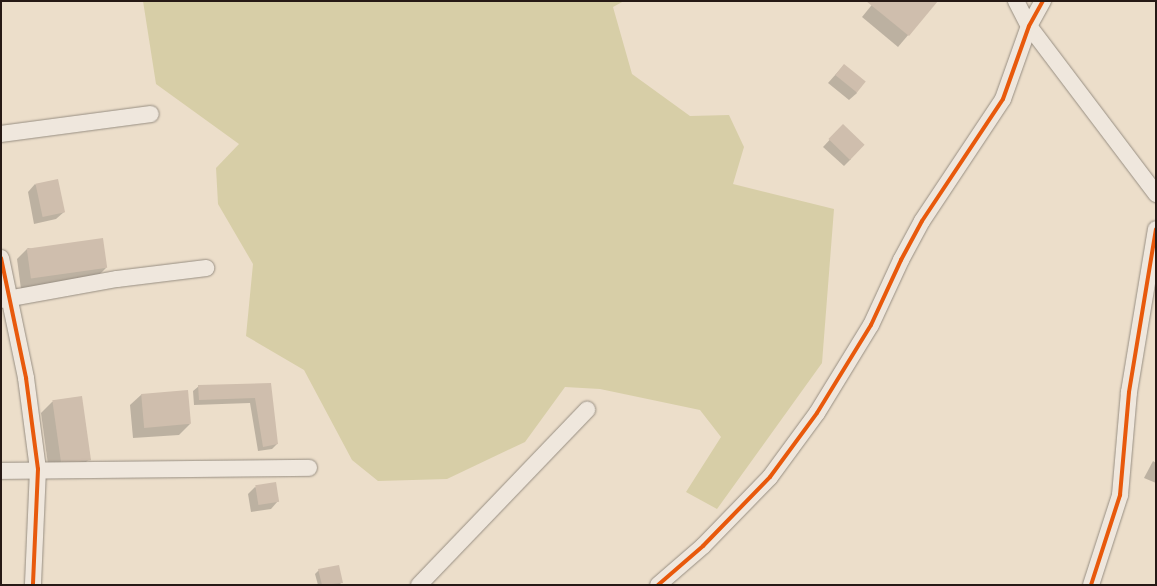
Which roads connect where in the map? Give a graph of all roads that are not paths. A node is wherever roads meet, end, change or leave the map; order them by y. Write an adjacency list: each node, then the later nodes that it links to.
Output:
1 (1016, 1): 3 (street)
2 (1042, 1): 3 (street)
3 (1029, 26): 6 (street); 17 (street)
4 (151, 114): 5 (street)
5 (1, 134)
6 (1156, 194)
7 (1156, 229): 18 (street)
8 (1, 258): 10 (street)
9 (206, 268): 10 (street)
10 (5, 300): 13 (street)
11 (587, 410): 16 (street)
12 (309, 468): 13 (street)
13 (38, 469): 14 (street); 15 (street)
14 (1, 471)
15 (33, 585)
16 (419, 585)
17 (658, 585)
18 (1091, 585)

